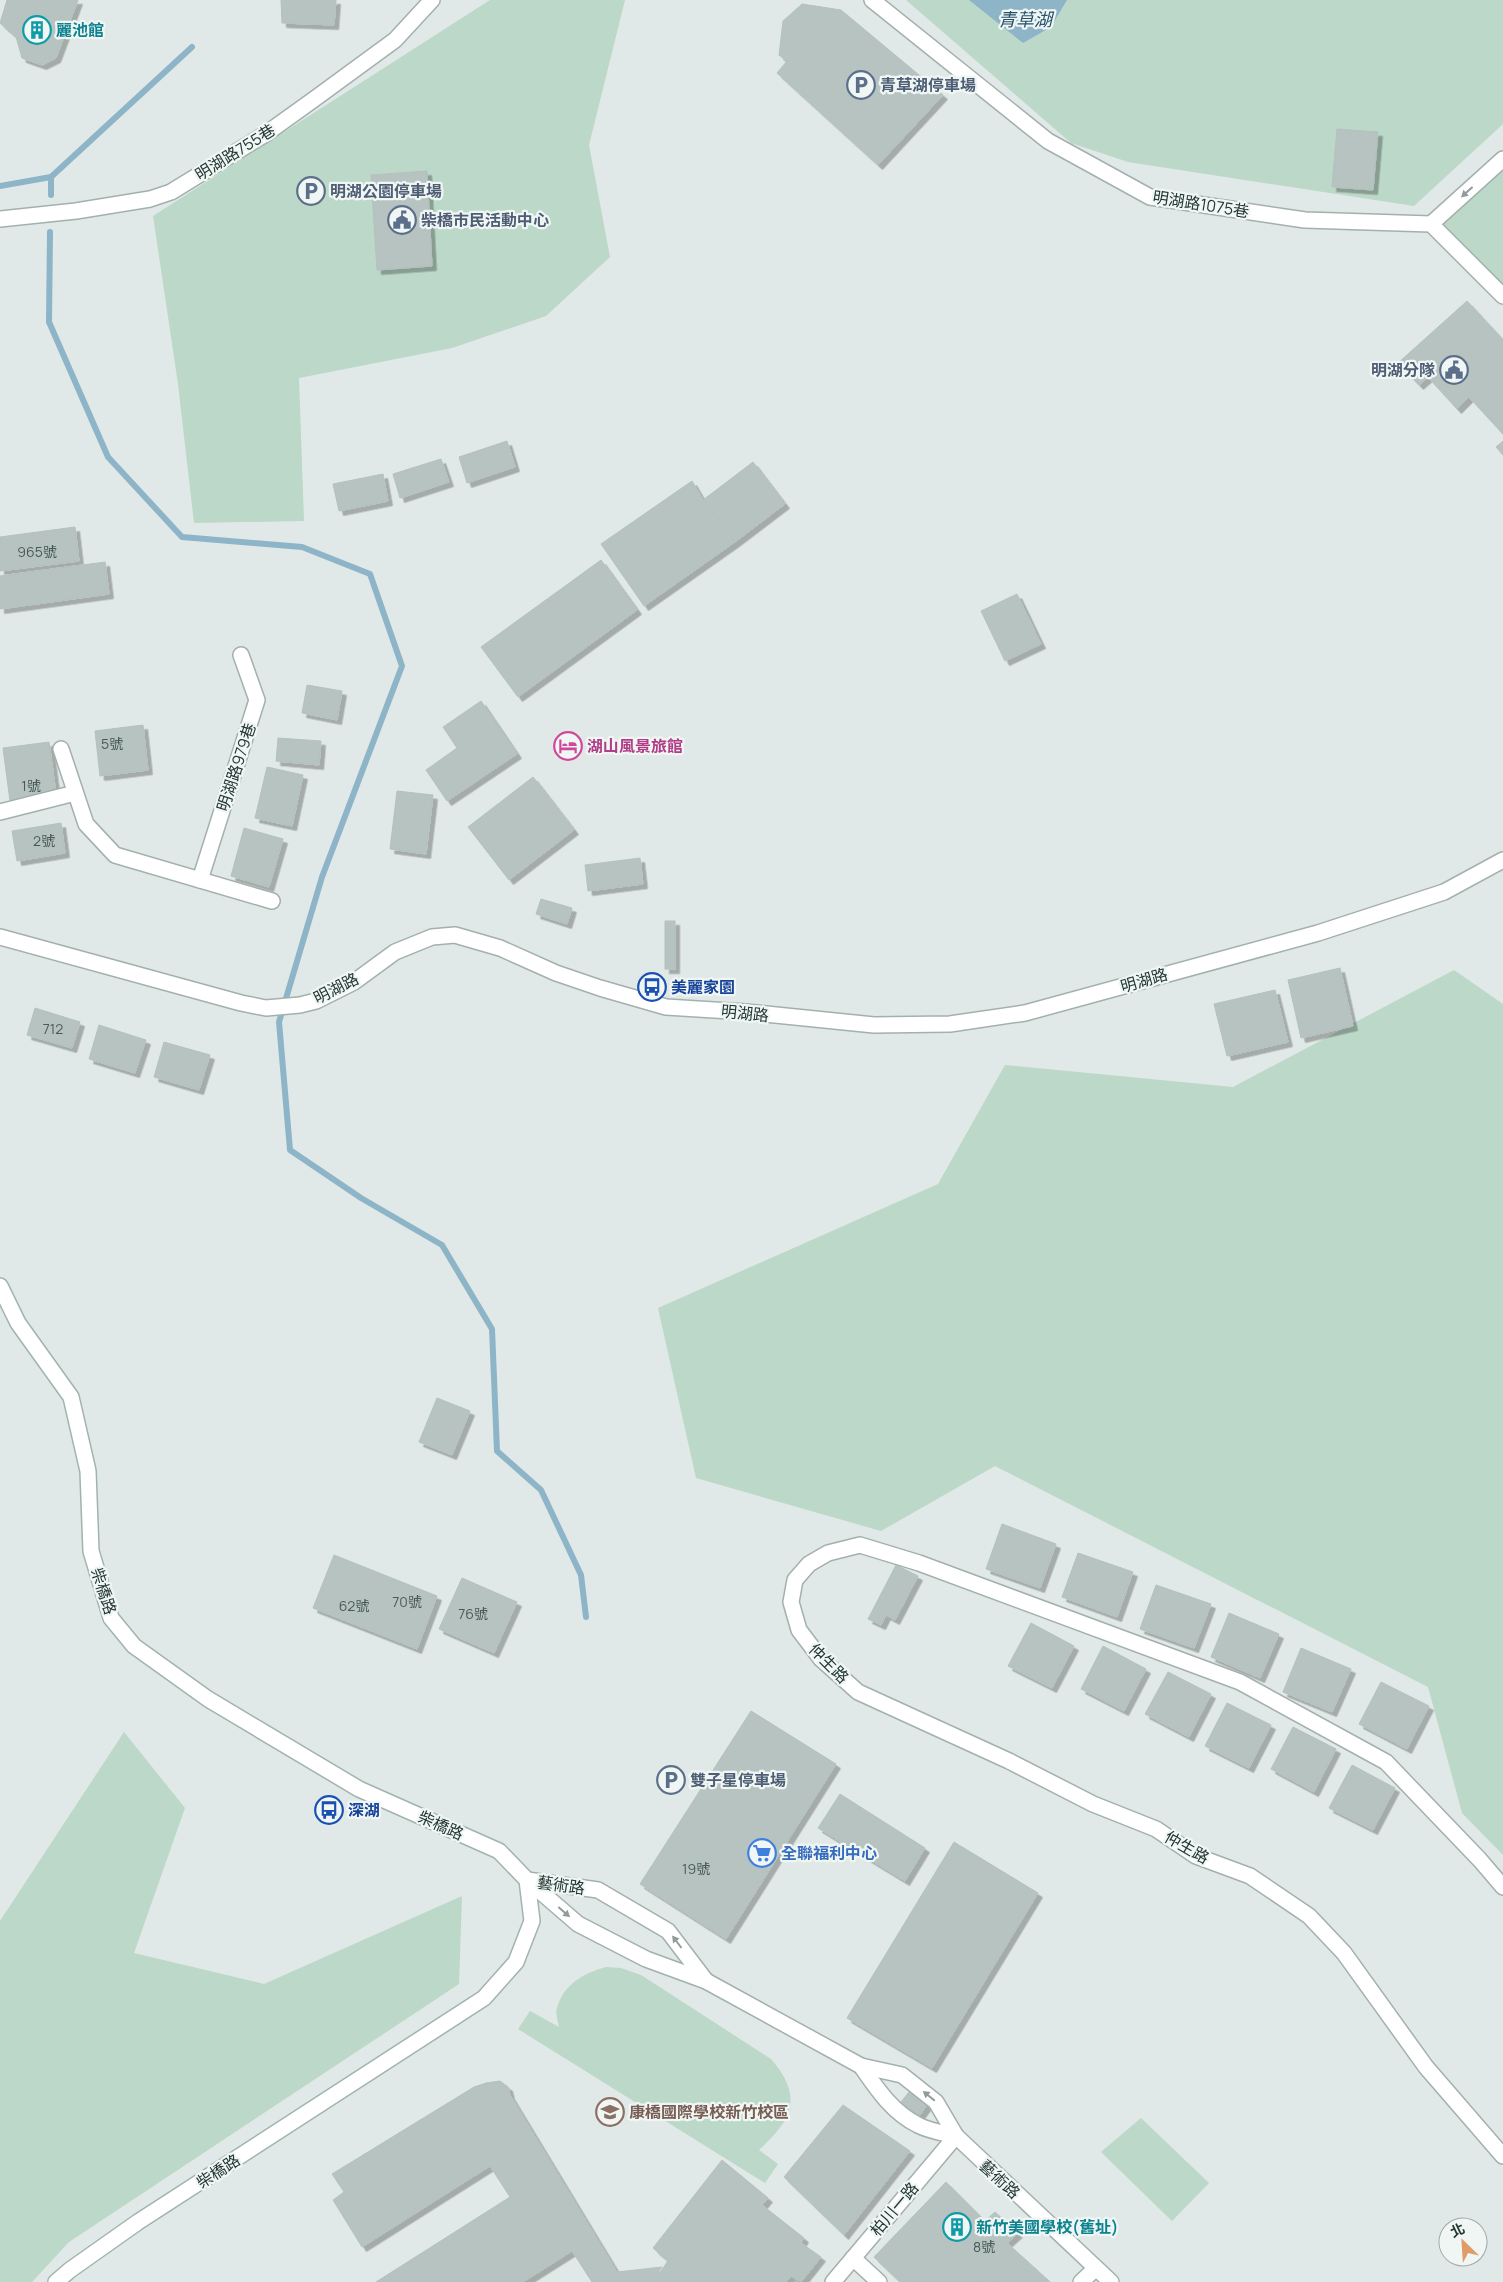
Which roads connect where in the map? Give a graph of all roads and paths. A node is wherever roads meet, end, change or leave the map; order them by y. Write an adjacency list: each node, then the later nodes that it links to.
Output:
1 (432, 0): 4 (street, 明湖路755巷)
2 (872, 0): 5 (street, 明湖路1075巷)
3 (1503, 159): 5 (street, one-way to 5)
4 (0, 219)
5 (1431, 224): 6 (street)
6 (1503, 296)
7 (241, 656): 12 (street, 明湖路979巷)
8 (62, 749): 9 (street)
9 (75, 793): 10 (street); 12 (street)
10 (0, 812)
11 (1503, 860): 14 (street, 明湖路)
12 (200, 880): 13 (street)
13 (272, 901)
14 (0, 937)
15 (0, 1286): 16 (street, 柴橋路)
16 (527, 1880): 18 (street, 藝術路, one-way to 18); 18 (street, 藝術路, one-way to 16); 24 (street, 柴橋路)
17 (1503, 1887): 21 (street, 仲生路)
18 (706, 1981): 19 (street, 藝術路)
19 (861, 2066): 20 (street, 藝術路); 20 (street, 藝術路, one-way to 19)
20 (956, 2136): 22 (street, 柏川一路); 23 (street, 藝術路)
21 (1503, 2156)
22 (853, 2258): 25 (street, 柏川一路); 26 (street)
23 (1095, 2268): 27 (street); 28 (street, 藝術路)
24 (56, 2282)
25 (833, 2282)
26 (878, 2282)
27 (1081, 2282)
28 (1111, 2282)

